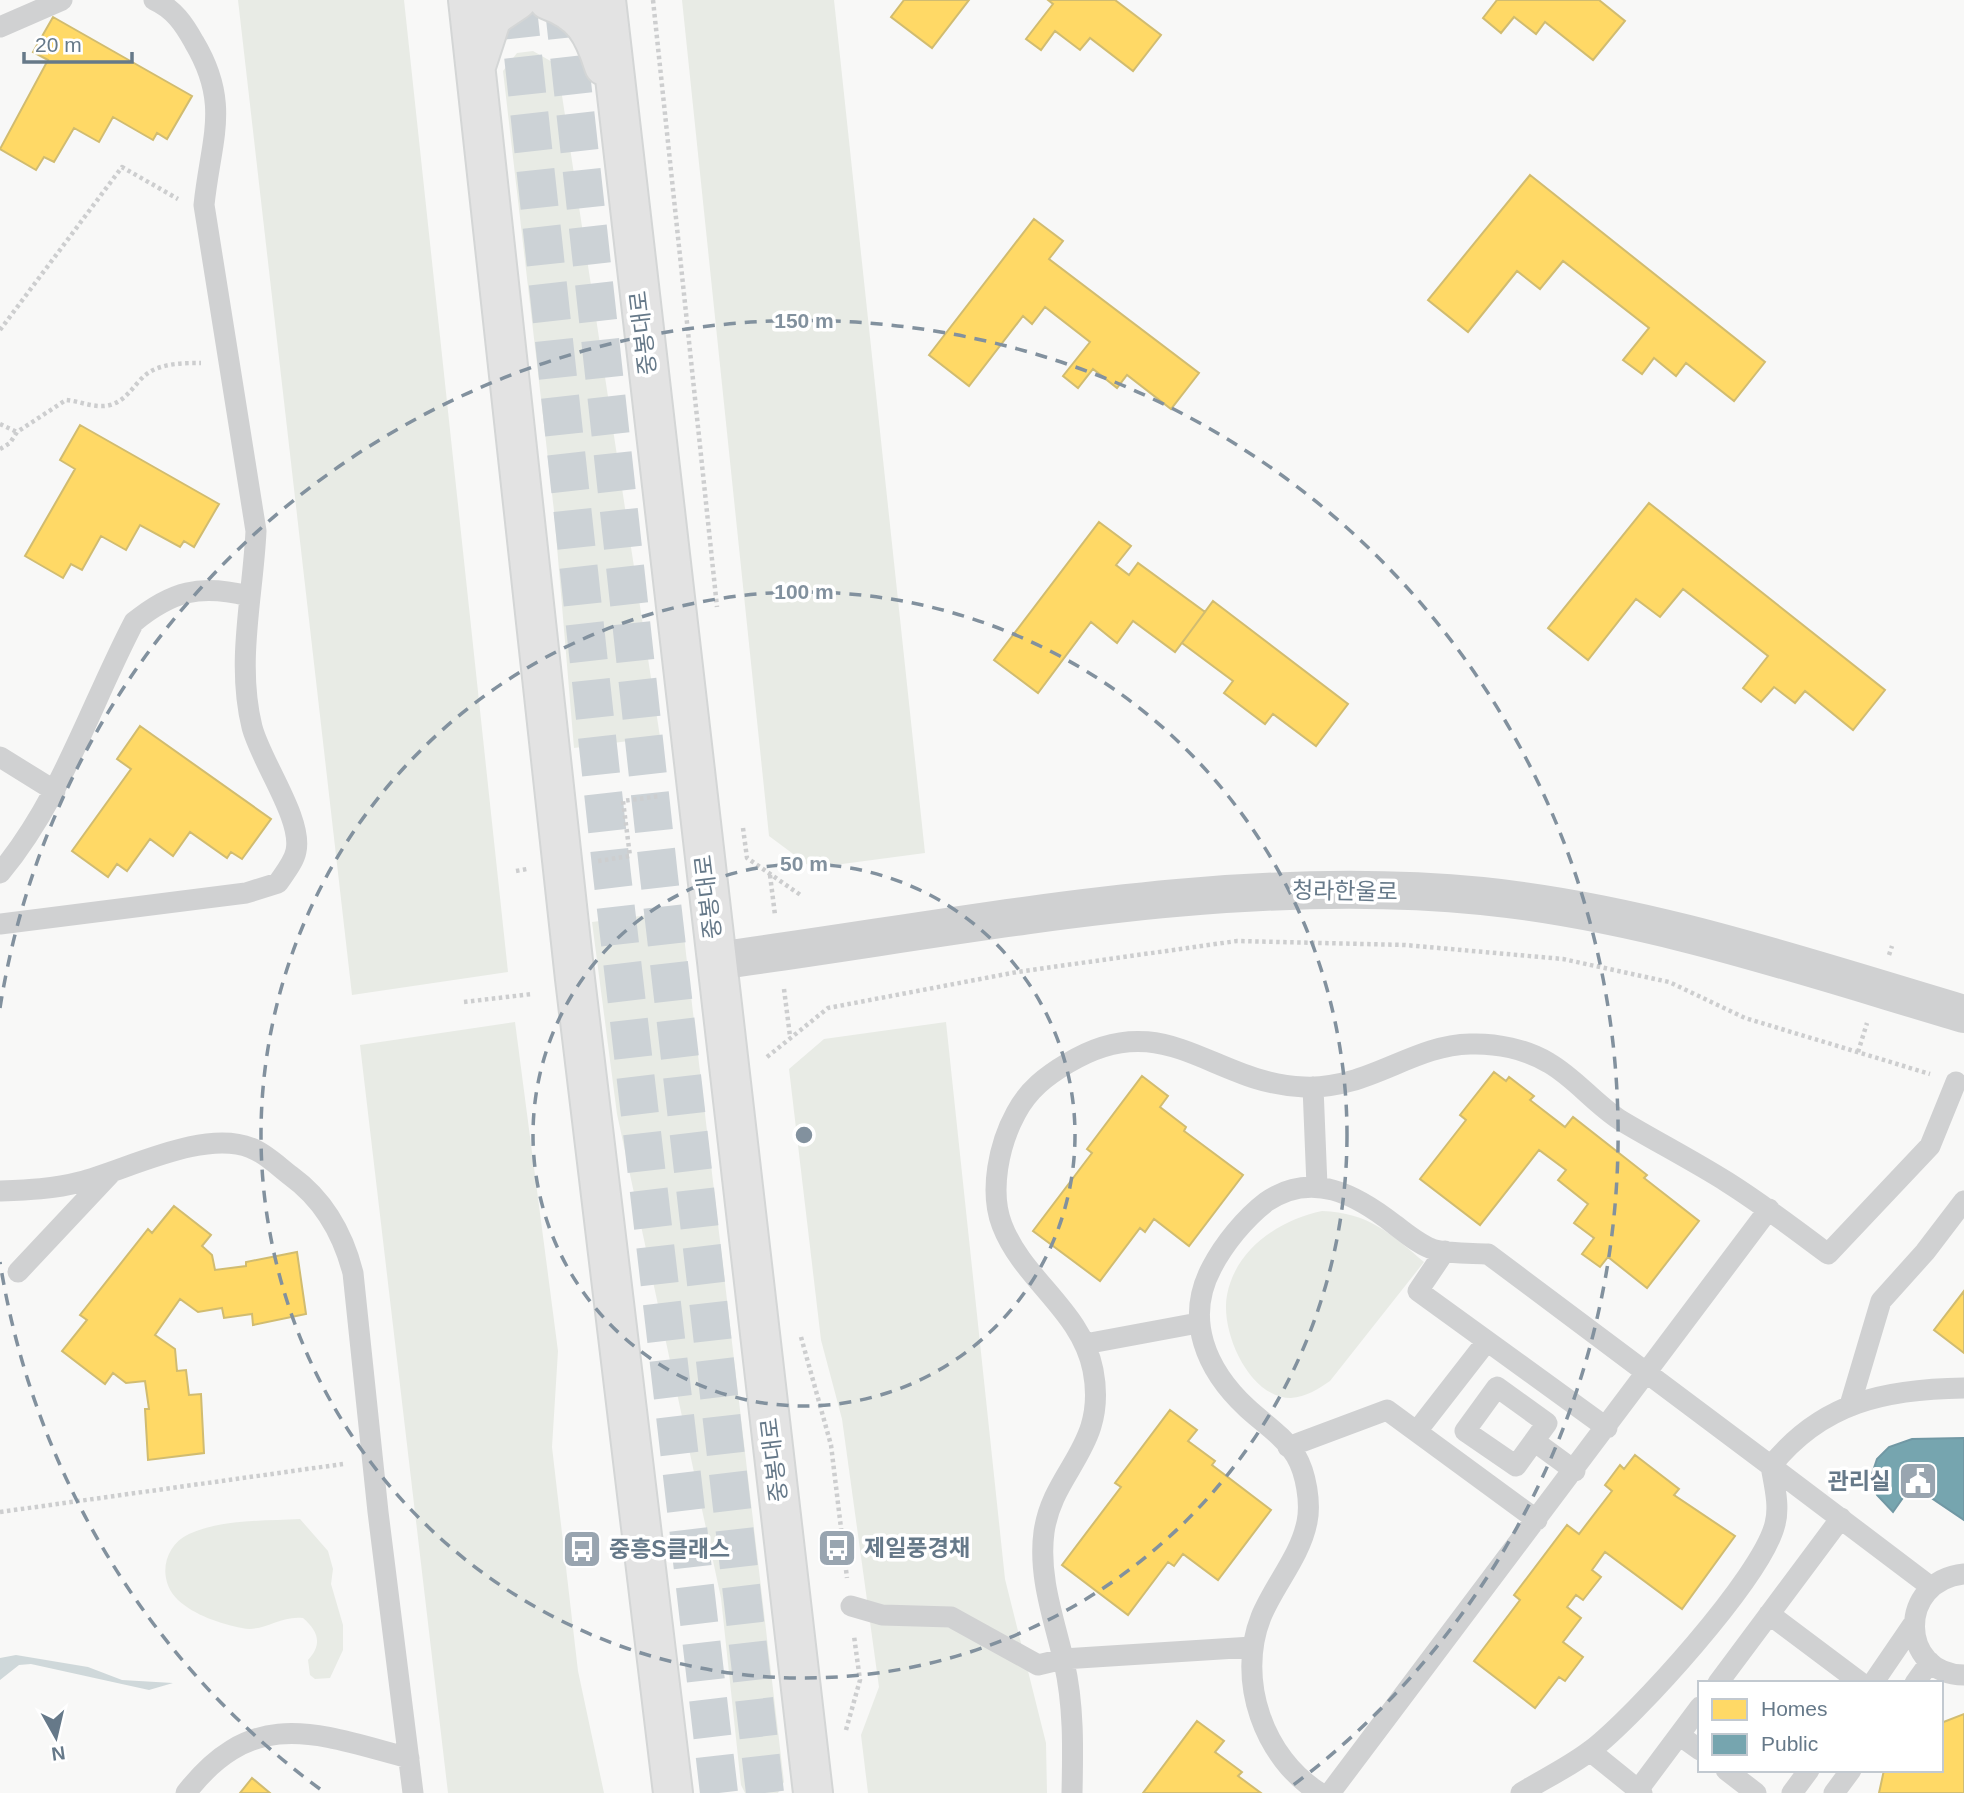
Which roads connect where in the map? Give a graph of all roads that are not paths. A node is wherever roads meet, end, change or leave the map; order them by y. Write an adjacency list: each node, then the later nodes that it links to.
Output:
1 (62, 0): 7 (lane)
2 (154, 0): 10 (lane)
3 (468, 0): 8 (main road)
4 (517, 0): 8 (main road)
5 (548, 0): 9 (main road)
6 (606, 0): 9 (main road, 중봉대로)
7 (0, 27)
8 (475, 69): 59 (main road)
9 (617, 108): 15 (main road, 중봉대로)
10 (248, 596): 12 (lane); 14 (lane)
11 (0, 757): 12 (lane)
12 (55, 791): 13 (lane)
13 (0, 873)
14 (0, 924)
15 (716, 961): 16 (street, 청라한울로); 73 (main road, 중봉대로)
16 (1964, 1014)
17 (1956, 1082): 23 (lane)
18 (1313, 1087): 20 (lane); 23 (lane); 28 (lane)
19 (112, 1172): 21 (lane); 25 (lane); 64 (lane)
20 (1317, 1186): 24 (lane); 26 (lane)
21 (0, 1191)
22 (1964, 1201): 33 (lane)
23 (1769, 1209): 29 (lane)
24 (1445, 1251): 27 (lane); 29 (lane)
25 (18, 1272)
26 (1198, 1324): 28 (lane); 39 (lane)
27 (1487, 1341): 30 (lane); 31 (lane)
28 (1085, 1344): 52 (lane)
29 (1647, 1375): 36 (lane); 41 (lane)
30 (1542, 1381): 34 (lane); 36 (lane)
31 (1451, 1388): 35 (lane); 37 (lane)
32 (1964, 1388): 33 (lane)
33 (1850, 1405): 41 (lane)
34 (1525, 1406): 35 (lane); 38 (lane)
35 (1480, 1410): 40 (lane)
36 (1607, 1428): 42 (lane)
37 (1417, 1431): 39 (lane); 43 (lane)
38 (1534, 1441): 40 (lane); 42 (lane)
39 (1288, 1447): 51 (lane)
40 (1493, 1450): 43 (lane)
41 (1771, 1465): 44 (lane); 63 (lane)
42 (1575, 1471): 45 (lane)
43 (1475, 1475): 45 (lane)
44 (1841, 1518): 47 (lane); 49 (lane)
45 (1537, 1520): 76 (lane)
46 (1964, 1574): 47 (lane)
47 (1931, 1587): 50 (lane)
48 (851, 1606): 52 (lane)
49 (1769, 1614): 55 (lane); 56 (lane)
50 (1914, 1623): 53 (lane); 57 (lane)
51 (1252, 1647): 52 (lane); 75 (lane)
52 (1063, 1659): 74 (lane)
53 (1930, 1662): 54 (lane); 58 (lane)
54 (1964, 1675)
55 (1719, 1681)
56 (1858, 1681)
57 (1874, 1681)
58 (1916, 1681)
59 (663, 1696): 71 (main road); 72 (main road)
60 (1698, 1710): 61 (lane)
61 (1679, 1735): 62 (lane); 68 (lane)
62 (1698, 1749)
63 (1590, 1751): 68 (lane); 77 (lane)
64 (409, 1758): 69 (lane); 70 (lane)
65 (1729, 1772): 78 (lane)
66 (1808, 1772): 79 (lane)
67 (1850, 1772): 80 (lane)
68 (1639, 1791)
69 (186, 1793)
70 (413, 1793)
71 (673, 1793)
72 (699, 1793)
73 (813, 1793)
74 (1072, 1793)
75 (1320, 1793)
76 (1329, 1793)
77 (1521, 1793)
78 (1756, 1793)
79 (1792, 1793)
80 (1834, 1793)

